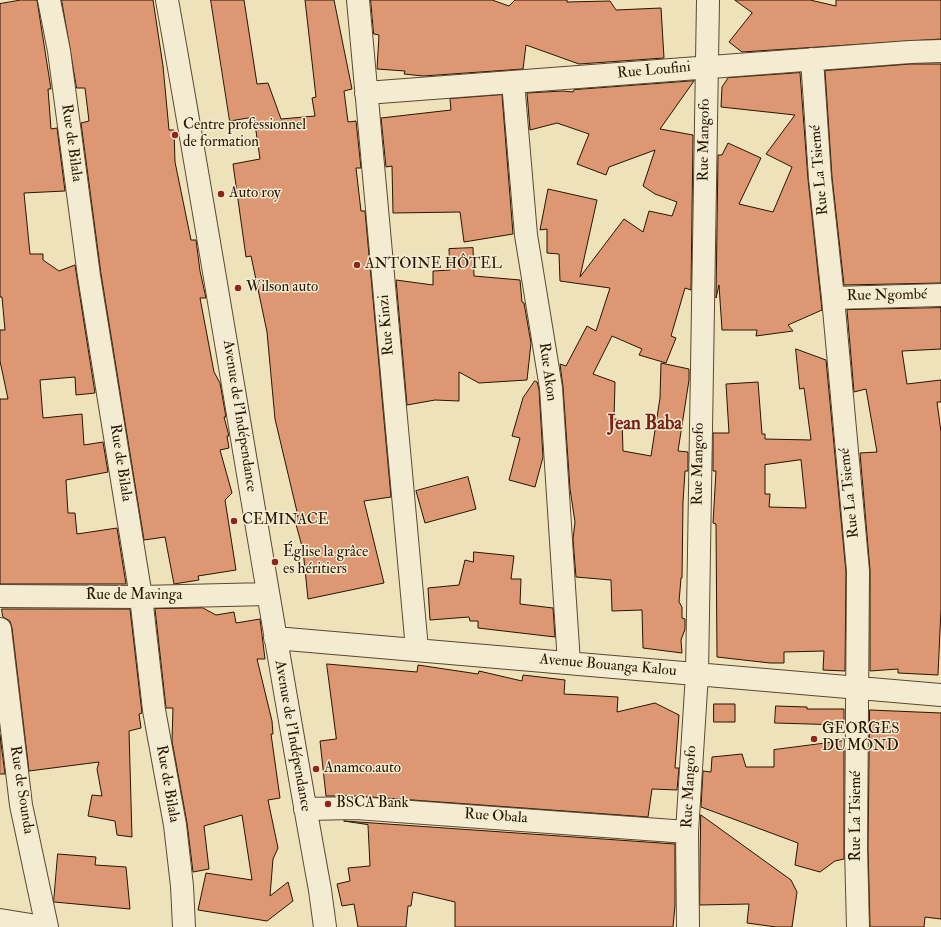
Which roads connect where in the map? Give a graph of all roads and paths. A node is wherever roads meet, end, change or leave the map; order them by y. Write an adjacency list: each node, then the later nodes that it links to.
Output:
1 (49, 0): 14 (street, Rue de Bilala)
2 (167, 0): 12 (street, Avenue de l'Indépendance)
3 (358, 0): 9 (street, Rue Kinzi)
4 (708, 0): 7 (street, Rue Mangofo)
5 (941, 52): 6 (street, Rue Loufini)
6 (812, 60): 7 (street, Rue Loufini); 11 (street, Rue La Tsiemé)
7 (706, 66): 8 (street, Rue Loufini); 19 (street, Rue Mangofo)
8 (513, 82): 9 (street, Rue Loufini); 18 (street, Rue Akon)
9 (366, 93): 17 (street, Rue Kinzi)
10 (941, 295): 11 (street, Rue Ngombé)
11 (833, 298): 20 (street, Rue La Tsiemé)
12 (268, 594): 14 (street, Rue de Mavinga); 16 (street, Avenue de l'Indépendance)
13 (0, 596): 14 (street, Rue de Mavinga)
14 (141, 597): 27 (street, Rue de Bilala)
15 (0, 629): 26 (street, Rue de Sounda)
16 (275, 638): 17 (street, Avenue Bouanga Kalou); 22 (street, Avenue de l'Indépendance)
17 (417, 649): 18 (street, Avenue Bouanga Kalou)
18 (570, 663): 19 (street, Avenue Bouanga Kalou)
19 (697, 674): 20 (street, Avenue Bouanga Kalou); 23 (street, Rue Mangofo)
20 (857, 688): 21 (street, Avenue Bouanga Kalou); 30 (street, Rue La Tsiemé)
21 (941, 695)
22 (305, 809): 23 (street, Rue Obala); 28 (street, Avenue de l'Indépendance)
23 (687, 832): 29 (street, Rue Mangofo)
24 (0, 920): 25 (street)
25 (43, 927)
26 (47, 927)
27 (184, 927)
28 (325, 927)
29 (688, 927)
30 (858, 927)

